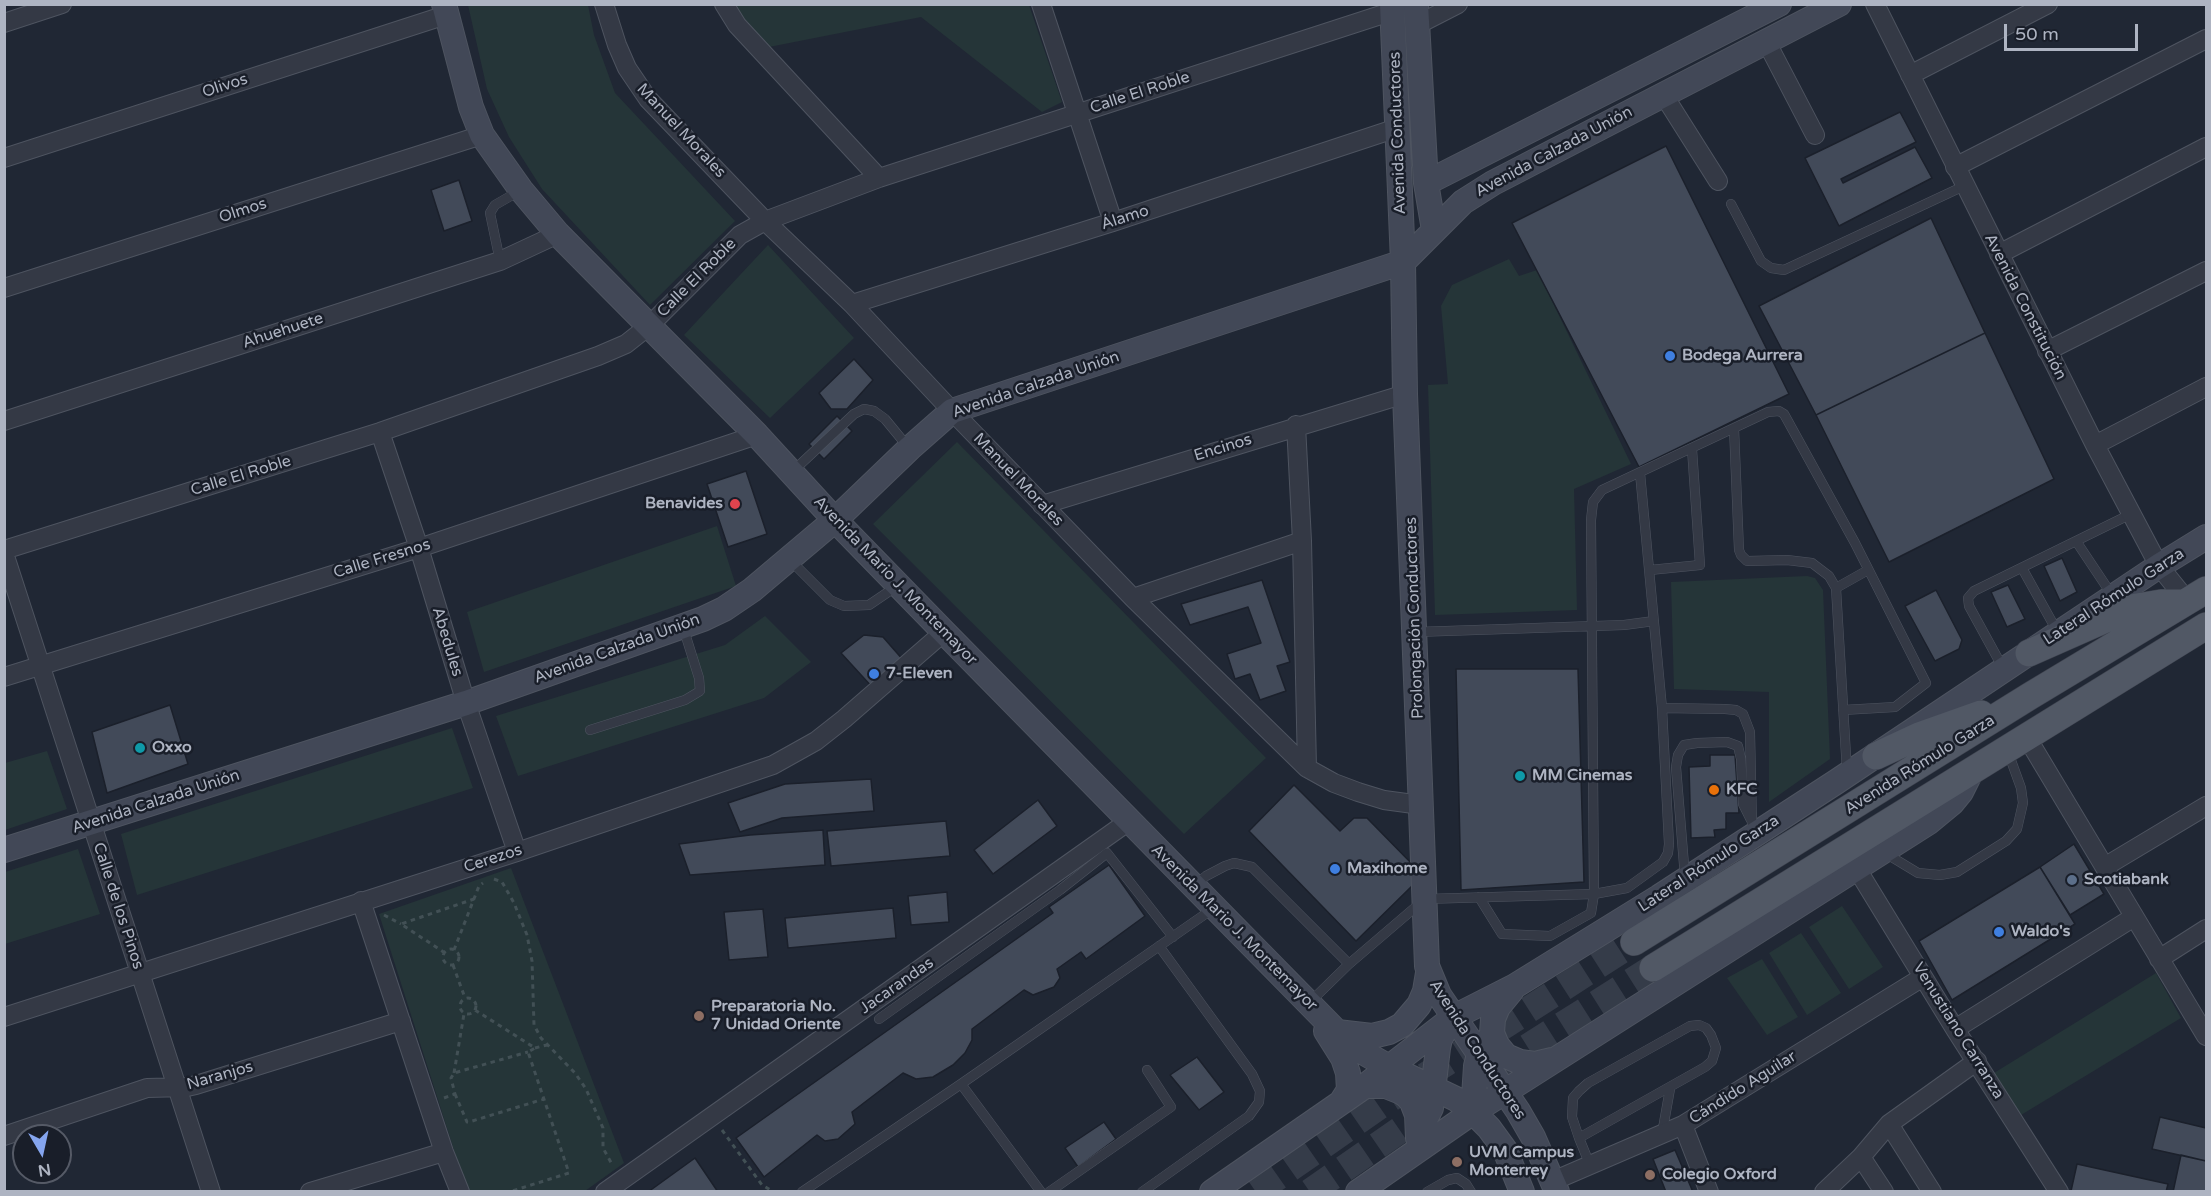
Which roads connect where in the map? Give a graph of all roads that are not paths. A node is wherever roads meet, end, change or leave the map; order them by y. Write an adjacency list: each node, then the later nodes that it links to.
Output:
1 (62, 4): 13 (street)
2 (604, 4): 31 (street, Manuel Morales)
3 (724, 4): 25 (street)
4 (1458, 4): 12 (street)
5 (1779, 4): 27 (street, Avenida Calzada Unión)
6 (1839, 4): 15 (street, Avenida Calzada Unión)
7 (1875, 4): 16 (street, Avenida Constitución)
8 (2048, 4): 16 (street)
9 (1047, 6): 18 (street)
10 (1393, 8): 18 (street, Calle El Roble); 19 (street, Avenida Conductores)
11 (445, 10): 20 (street, Avenida Mario J. Montemayor); 23 (street, Olivos)
12 (1417, 15): 27 (street, Avenida Conductores)
13 (4, 23)
14 (2206, 39): 24 (street)
15 (1766, 41): 17 (street, Avenida Calzada Unión); 21 (street)
16 (1910, 75): 24 (street, Avenida Constitución)
17 (1663, 94): 26 (street); 33 (street, Avenida Calzada Unión)
18 (1077, 113): 25 (street, Calle El Roble); 32 (street)
19 (1397, 128): 32 (street, Álamo); 37 (street, Avenida Conductores)
20 (482, 135): 29 (street, Avenida Mario J. Montemayor); 39 (street, Olmos)
21 (1815, 135)
22 (2206, 147): 35 (street)
23 (4, 158)
24 (1955, 167): 28 (street, Avenida Constitución)
25 (879, 178): 31 (street, Calle El Roble)
26 (1718, 182)
27 (1426, 183): 33 (street, Avenida Conductores)
28 (1964, 186): 30 (lane); 35 (street, Avenida Constitución)
29 (521, 190): 34 (street, Avenida Mario J. Montemayor); 36 (lane)
30 (1731, 204)
31 (765, 221): 40 (street, Manuel Morales); 41 (street, Calle El Roble)
32 (1113, 222): 40 (street, Álamo)
33 (1434, 230): 37 (street, Avenida Calzada Unión)
34 (558, 234): 36 (street, Ahuehuete); 41 (street, Avenida Mario J. Montemayor)
35 (1999, 254): 42 (street, Avenida Constitución)
36 (500, 261): 46 (street, Ahuehuete)
37 (1403, 262): 44 (street, Prolongación Conductores); 45 (street, Avenida Calzada Unión)
38 (2206, 271): 42 (street)
39 (4, 288)
40 (852, 304): 45 (street, Manuel Morales)
41 (650, 325): 49 (street, Calle El Roble); 50 (street, Avenida Mario J. Montemayor)
42 (2046, 351): 51 (street, Avenida Constitución)
43 (2206, 387): 51 (street)
44 (1405, 394): 47 (street, Encinos); 79 (street, Prolongación Conductores)
45 (952, 411): 52 (street, Avenida Calzada Unión); 56 (street, Manuel Morales)
46 (4, 421)
47 (1296, 426): 56 (street, Encinos); 61 (street)
48 (1734, 428): 53 (lane); 68 (lane); 70 (lane)
49 (380, 432): 62 (street, Abedules); 63 (street, Calle El Roble)
50 (757, 435): 54 (street, Avenida Mario J. Montemayor); 62 (street, Calle Fresnos)
51 (2095, 445): 57 (street, Avenida Constitución)
52 (910, 448): 54 (lane); 58 (street, Avenida Calzada Unión)
53 (1692, 449): 55 (lane); 67 (lane)
54 (792, 472): 58 (street, Avenida Mario J. Montemayor)
55 (1640, 473): 67 (lane); 76 (lane)
56 (1042, 505): 71 (street, Manuel Morales)
57 (2131, 514): 60 (lane); 65 (street, Avenida Constitución)
58 (835, 520): 64 (street, Avenida Calzada Unión); 69 (street, Avenida Mario J. Montemayor)
59 (2206, 537): 65 (street, Lateral Rómulo Garza)
60 (2076, 541): 66 (lane); 73 (lane)
61 (1302, 542): 71 (street); 92 (street)
62 (419, 548): 82 (street, Calle Fresnos); 86 (street, Abedules)
63 (4, 551): 82 (street, Calle de los Pinos)
64 (789, 559): 69 (lane); 75 (street, Avenida Calzada Unión)
65 (2159, 566): 72 (street, Avenida Constitución); 73 (street, Lateral Rómulo Garza)
66 (2022, 568): 80 (lane); 83 (lane)
67 (1650, 570): 74 (lane)
68 (1868, 570): 70 (lane); 88 (lane)
69 (898, 585): 78 (street, Avenida Mario J. Montemayor)
70 (1836, 588): 88 (lane)
71 (1133, 598): 92 (street, Manuel Morales)
72 (2193, 598): 73 (main road); 85 (main road, Avenida Rómulo Garza)
73 (2118, 604): 80 (street, Lateral Rómulo Garza); 81 (main road)
74 (1654, 621): 76 (lane); 87 (lane)
75 (683, 626): 86 (street, Avenida Calzada Unión); 89 (lane)
76 (1590, 626): 79 (lane); 108 (lane)
77 (2206, 626): 90 (main road, Avenida Rómulo Garza)
78 (944, 632): 97 (street, Avenida Mario J. Montemayor); 101 (street, Cerezos)
79 (1416, 632): 95 (street, Prolongación Conductores)
80 (2059, 633): 81 (street, Lateral Rómulo Garza)
81 (2029, 653): 83 (street, Lateral Rómulo Garza)
82 (41, 665): 84 (street, Calle Fresnos); 98 (street, Calle de los Pinos)
83 (2004, 670): 91 (street, Lateral Rómulo Garza)
84 (4, 677)
85 (2030, 696): 91 (main road); 117 (main road, Avenida Rómulo Garza)
86 (466, 703): 98 (street, Avenida Calzada Unión); 101 (street, Abedules)
87 (1662, 708): 99 (lane); 111 (lane)
88 (1843, 710): 94 (lane)
89 (590, 730)
90 (2017, 742): 93 (main road, Avenida Rómulo Garza); 102 (lane); 103 (street)
91 (1876, 756): 94 (street, Lateral Rómulo Garza)
92 (1307, 768): 95 (street, Manuel Morales)
93 (1970, 774): 102 (street); 121 (main road, Avenida Rómulo Garza)
94 (1847, 775): 99 (street, Lateral Rómulo Garza)
95 (1421, 805): 110 (street, Prolongación Conductores)
96 (2206, 806): 103 (street)
97 (1129, 821): 106 (street, Jacarandas); 107 (street, Avenida Mario J. Montemayor)
98 (91, 822): 100 (street, Avenida Calzada Unión); 122 (street, Calle de los Pinos)
99 (1755, 828): 105 (street, Lateral Rómulo Garza); 105 (lane)
100 (4, 850)
101 (517, 852): 112 (street, Cerezos)
102 (1883, 852): 104 (street)
103 (2106, 867): 114 (street)
104 (1857, 869): 125 (street, Venustiano Carranza); 137 (street)
105 (1685, 880): 111 (street, Lateral Rómulo Garza)
106 (1054, 884): 116 (lane); 124 (street, Jacarandas)
107 (1193, 886): 113 (street, Avenida Mario J. Montemayor); 120 (lane)
108 (1594, 894): 109 (lane); 109 (lane); 111 (lane)
109 (1479, 897): 110 (lane)
110 (1425, 898): 120 (lane); 123 (street, Prolongación Conductores)
111 (1632, 899): 128 (street, Lateral Rómulo Garza)
112 (361, 901): 122 (street, Cerezos); 132 (street)
113 (1214, 908): 116 (lane); 127 (street, Avenida Mario J. Montemayor)
114 (2134, 917): 119 (street); 133 (street)
115 (2206, 929): 119 (street)
116 (1173, 937): 118 (lane)
117 (1634, 942)
118 (1159, 946): 141 (lane); 166 (lane)
119 (2159, 959): 135 (street)
120 (1349, 964): 127 (lane)
121 (1653, 968)
122 (140, 973): 129 (street, Cerezos); 143 (street, Calle de los Pinos)
123 (1428, 973): 126 (street, Avenida Conductores); 134 (street)
124 (925, 977): 131 (lane); 162 (street, Jacarandas)
125 (1923, 977): 133 (street, Venustiano Carranza); 150 (street, Cándido Aguilar)
126 (1439, 995): 128 (street); 130 (street, Avenida Conductores)
127 (1308, 1004): 134 (street, Avenida Mario J. Montemayor); 147 (street)
128 (1493, 1006): 130 (street); 136 (street); 137 (street)
129 (4, 1017)
130 (1454, 1017): 136 (street, Avenida Conductores); 139 (street); 144 (street)
131 (879, 1019)
132 (401, 1021): 143 (street, Naranjos); 155 (street)
133 (1956, 1029): 138 (street, Venustiano Carranza)
134 (1337, 1032): 139 (street, Avenida Mario J. Montemayor)
135 (2206, 1036)
136 (1479, 1052): 146 (street, Avenida Conductores); 148 (street)
137 (1558, 1059): 146 (street)
138 (1977, 1061): 149 (street); 176 (street, Venustiano Carranza)
139 (1389, 1067): 142 (street); 144 (street, Avenida Mario J. Montemayor)
140 (1147, 1070): 165 (lane)
141 (961, 1084): 163 (lane); 164 (lane)
142 (1365, 1086): 147 (street); 154 (street)
143 (178, 1088): 152 (street, Naranjos); 159 (street, Calle de los Pinos)
144 (1434, 1088): 148 (street, Avenida Conductores); 154 (street)
145 (1670, 1089): 151 (lane); 153 (lane); 153 (lane)
146 (1505, 1091): 148 (street); 158 (street, Avenida Conductores)
147 (1342, 1101): 167 (street)
148 (1473, 1112): 154 (street); 171 (street, Avenida Conductores)
149 (1889, 1124): 156 (street); 175 (street)
150 (1683, 1125): 151 (street, Cándido Aguilar); 172 (street)
151 (1662, 1134): 157 (street, Cándido Aguilar)
152 (4, 1136)
153 (1579, 1138): 157 (lane)
154 (1417, 1143): 168 (street)
155 (444, 1152): 160 (street); 161 (street)
156 (1862, 1157): 173 (street); 174 (street)
157 (1590, 1165): 158 (street, Cándido Aguilar)
158 (1555, 1186)
159 (211, 1191)
160 (310, 1191)
161 (460, 1191)
162 (605, 1191)
163 (802, 1191)
164 (1041, 1191)
165 (1049, 1191)
166 (1142, 1191)
167 (1212, 1191)
168 (1358, 1191)
169 (1427, 1191): 170 (lane)
170 (1471, 1191)
171 (1522, 1191)
172 (1709, 1191)
173 (1824, 1191)
174 (1884, 1191)
175 (1932, 1191)
176 (2059, 1191)

